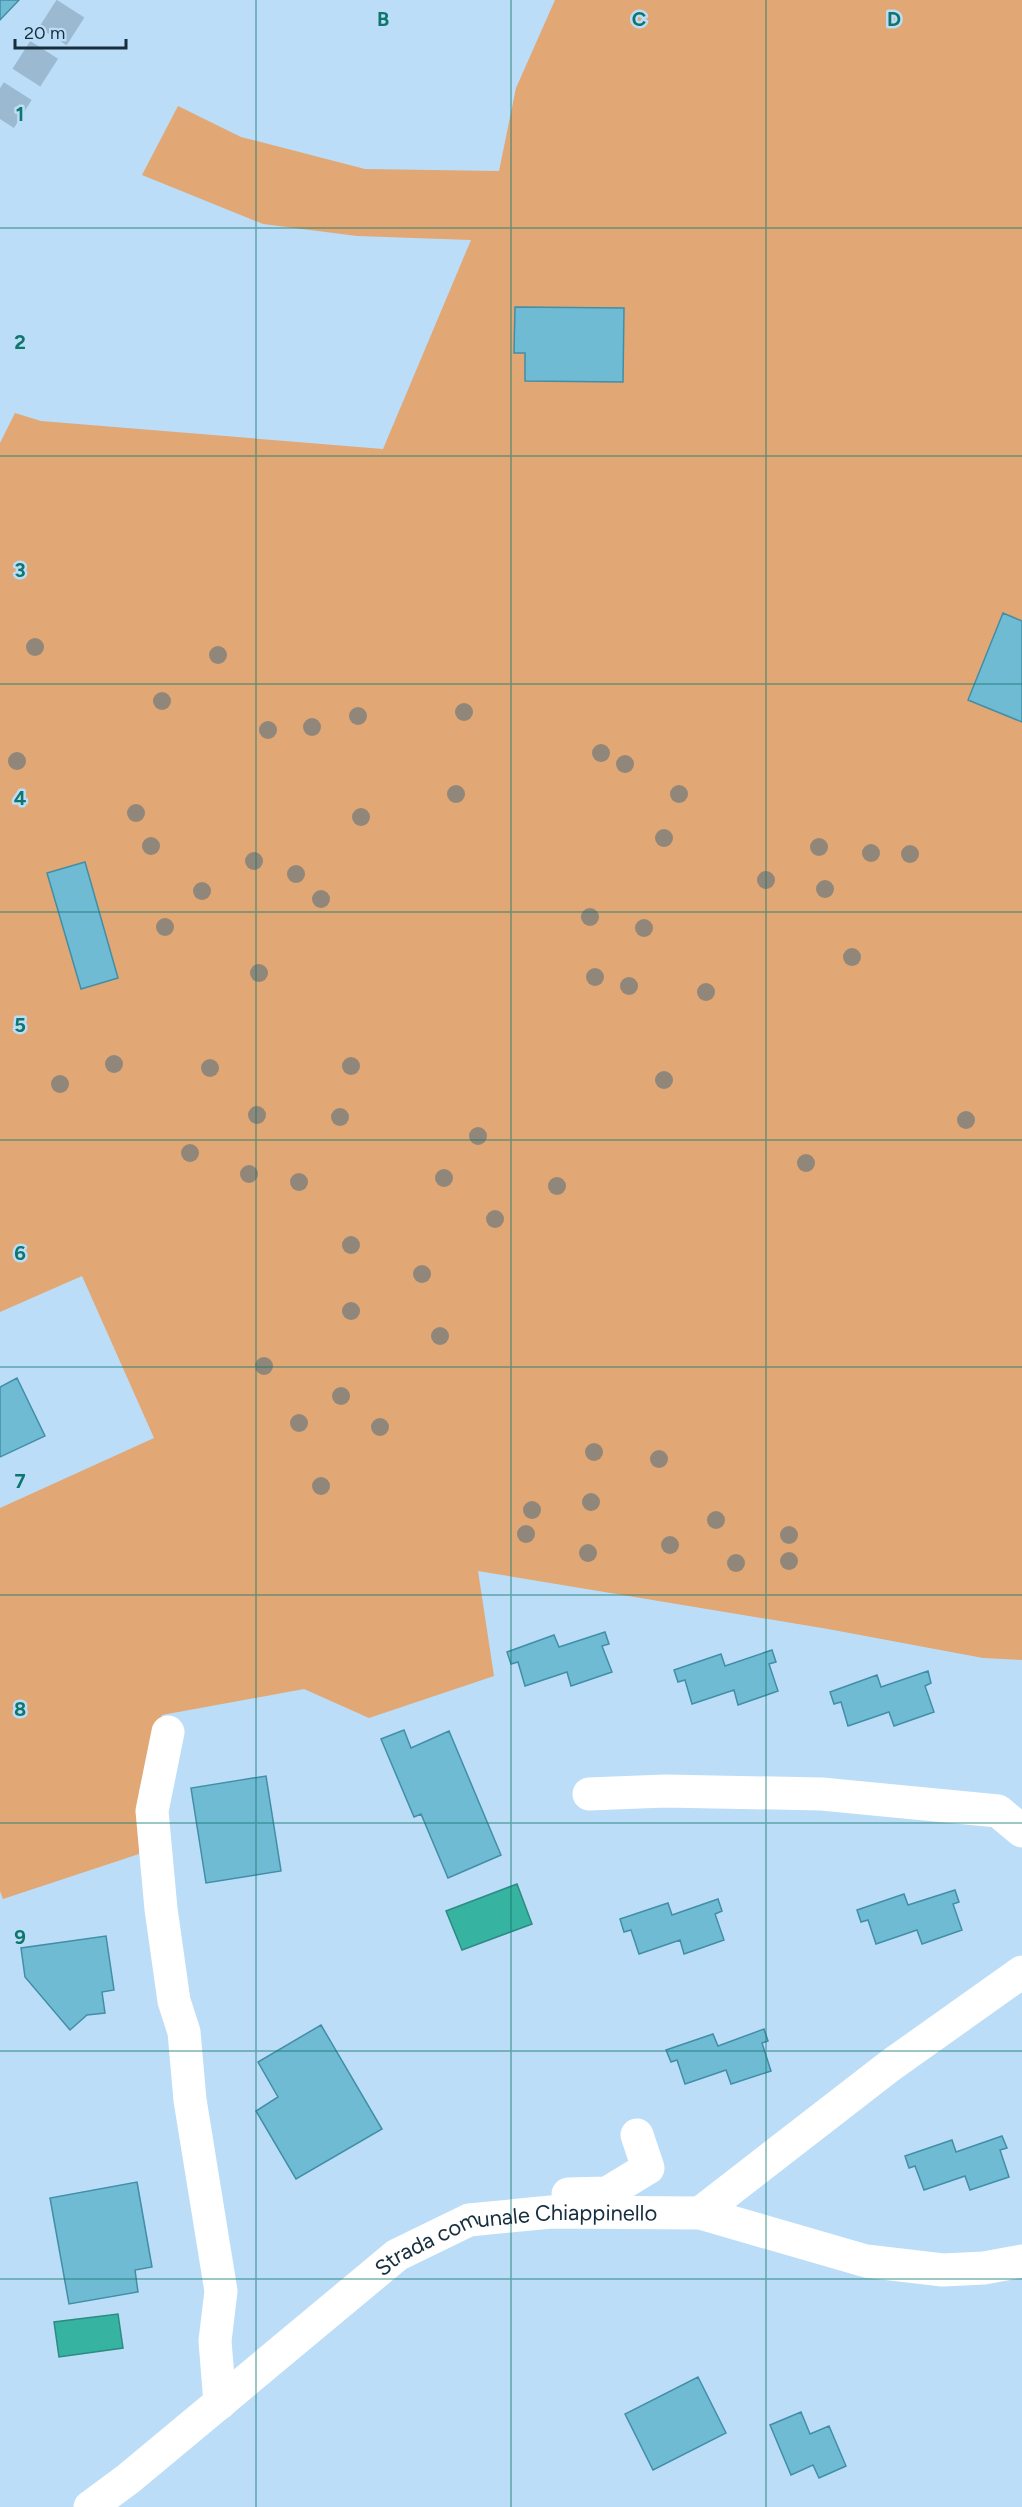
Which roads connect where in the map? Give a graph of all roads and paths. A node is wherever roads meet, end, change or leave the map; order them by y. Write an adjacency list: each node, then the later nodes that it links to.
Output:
1 (168, 1732): 9 (street)
2 (589, 1794): 3 (street)
3 (1022, 1831)
4 (1022, 1972): 6 (street)
5 (638, 2135): 7 (street)
6 (700, 2213): 7 (street, Strada comunale Chiappinello); 8 (street, Strada comunale Chiappinello)
7 (469, 2220): 9 (street, Strada comunale Chiappinello)
8 (1022, 2261)
9 (220, 2403): 10 (street, Strada comunale Chiappinello)
10 (90, 2507)

